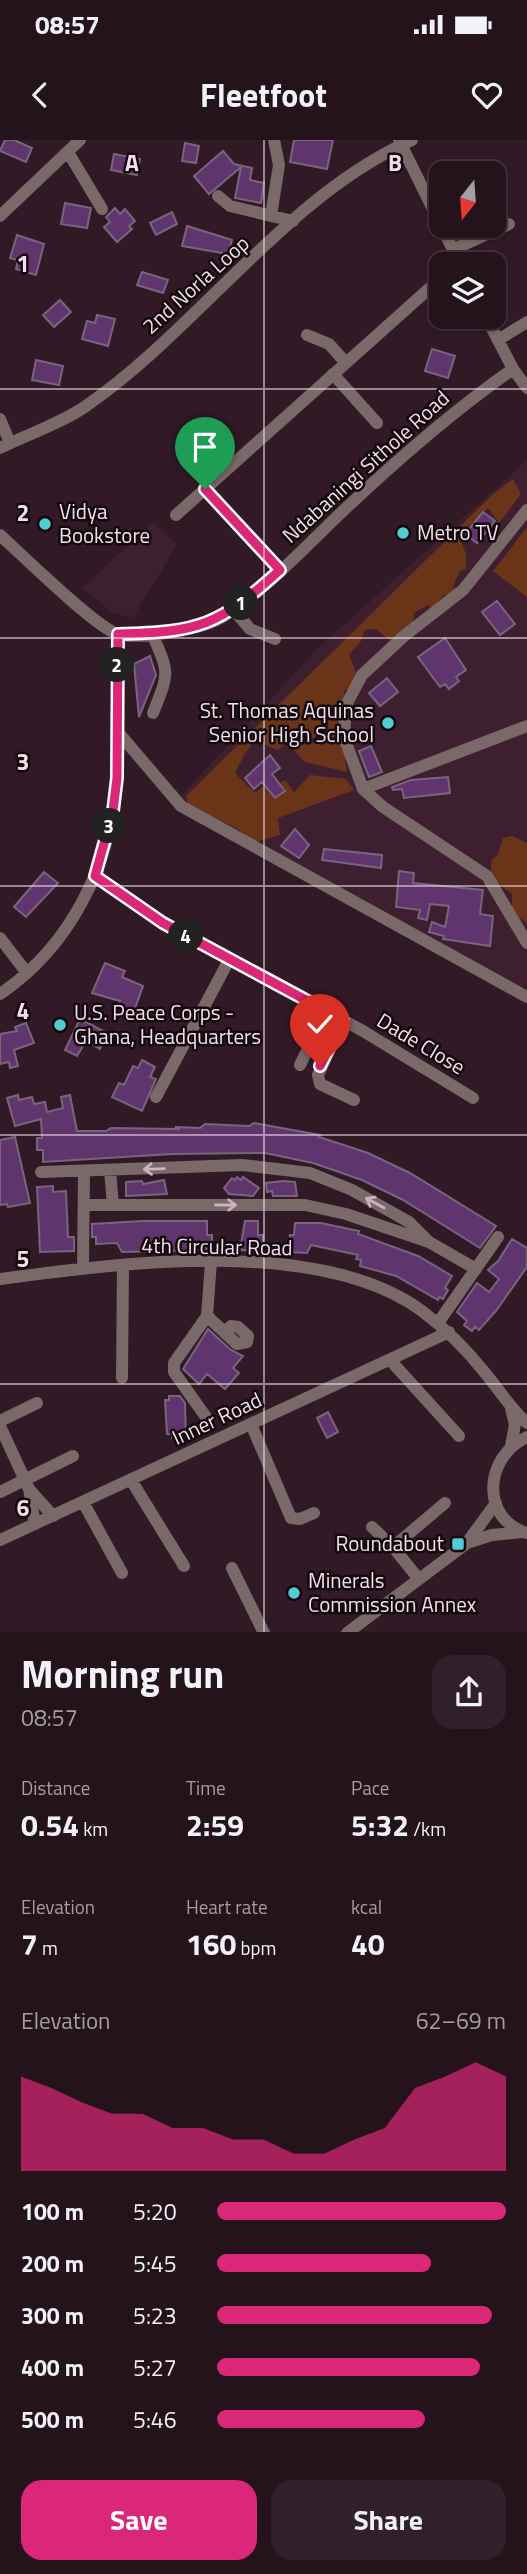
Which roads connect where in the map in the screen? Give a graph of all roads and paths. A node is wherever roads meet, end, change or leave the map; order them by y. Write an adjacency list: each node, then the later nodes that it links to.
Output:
1 (80, 140): 4 (street)
2 (274, 140): 8 (street)
3 (404, 142): 9 (street, 2nd Norla Loop); 11 (street)
4 (68, 152): 6 (street); 7 (street)
5 (218, 196): 8 (street)
6 (102, 209)
7 (0, 216)
8 (271, 216): 9 (street)
9 (293, 221): 23 (street, 2nd Norla Loop)
10 (509, 224): 11 (street)
11 (452, 250)
12 (429, 289): 17 (street)
13 (527, 322): 16 (street)
14 (492, 329): 16 (street)
15 (307, 335): 17 (street)
16 (498, 340): 18 (street)
17 (346, 363): 19 (street)
18 (513, 369): 20 (street); 28 (street, Ndabaningi Sithole Road)
19 (333, 374): 22 (street); 24 (street)
20 (527, 388)
21 (0, 419): 23 (street)
22 (377, 423)
23 (5, 446)
24 (205, 489): 26 (street); 28 (street)
25 (527, 510): 36 (street)
26 (176, 515)
27 (0, 535): 30 (street)
28 (280, 570): 29 (street, Ndabaningi Sithole Road)
29 (233, 609): 31 (street, Ndabaningi Sithole Road); 32 (street)
30 (118, 634): 31 (street, Ndabaningi Sithole Road); 35 (street)
31 (152, 634): 33 (street)
32 (275, 639)
33 (153, 713)
34 (527, 726): 36 (street)
35 (117, 731): 37 (street); 43 (street)
36 (363, 789): 39 (street)
37 (95, 876): 40 (street, Dade Close); 41 (street)
38 (0, 938): 41 (street)
39 (527, 943)
40 (229, 960): 44 (street, Dade Close); 47 (street)
41 (27, 973): 42 (street)
42 (0, 993)
43 (527, 997)
44 (326, 1012): 45 (street, Dade Close); 46 (street)
45 (343, 1020): 48 (street, Dade Close); 49 (street)
46 (300, 1065)
47 (156, 1097)
48 (473, 1098)
49 (354, 1100)
50 (110, 1170): 51 (street); 53 (street, one-way to 50); 55 (street)
51 (84, 1171): 52 (street); 54 (street)
52 (41, 1172)
53 (352, 1190): 56 (street); 58 (street, one-way to 53)
54 (85, 1205): 55 (street); 61 (street)
55 (113, 1205): 56 (street, one-way to 56)
56 (346, 1214): 58 (street)
57 (498, 1237): 62 (street)
58 (429, 1242): 62 (street)
59 (211, 1262): 60 (street, 4th Circular Road); 64 (street); 65 (street, 4th Circular Road)
60 (123, 1266): 61 (street, 4th Circular Road); 69 (street)
61 (83, 1268): 63 (street, 4th Circular Road)
62 (476, 1269): 65 (street)
63 (0, 1279)
64 (207, 1316): 66 (street); 72 (street)
65 (438, 1324): 67 (street, 4th Circular Road)
66 (225, 1331)
67 (449, 1332): 68 (street, Inner Road); 71 (street, 4th Circular Road)
68 (390, 1360): 75 (street, Inner Road); 76 (street)
69 (122, 1378)
70 (37, 1403): 74 (street)
71 (510, 1406): 73 (street, 4th Circular Road); 78 (street)
72 (205, 1416)
73 (527, 1423)
74 (0, 1424): 81 (street)
75 (251, 1424): 80 (street, Inner Road); 86 (street)
76 (459, 1436)
77 (527, 1437): 78 (street)
78 (511, 1446): 85 (street)
79 (73, 1456): 81 (street)
80 (131, 1480): 83 (street, Inner Road); 94 (street)
81 (27, 1485): 82 (street); 87 (street); 88 (street)
82 (0, 1492)
83 (83, 1502): 87 (street, Inner Road); 96 (street)
84 (445, 1503): 93 (street)
85 (496, 1503): 90 (street); 92 (street)
86 (314, 1513)
87 (53, 1516): 88 (street, Inner Road)
88 (35, 1524): 91 (street, Inner Road)
89 (372, 1527): 93 (street)
90 (524, 1532): 92 (street)
91 (0, 1540)
92 (466, 1544): 97 (street)
93 (393, 1547): 97 (street)
94 (184, 1566)
95 (232, 1568): 98 (street)
96 (122, 1573)
97 (418, 1578): 99 (street)
98 (264, 1632)
99 (348, 1632)

